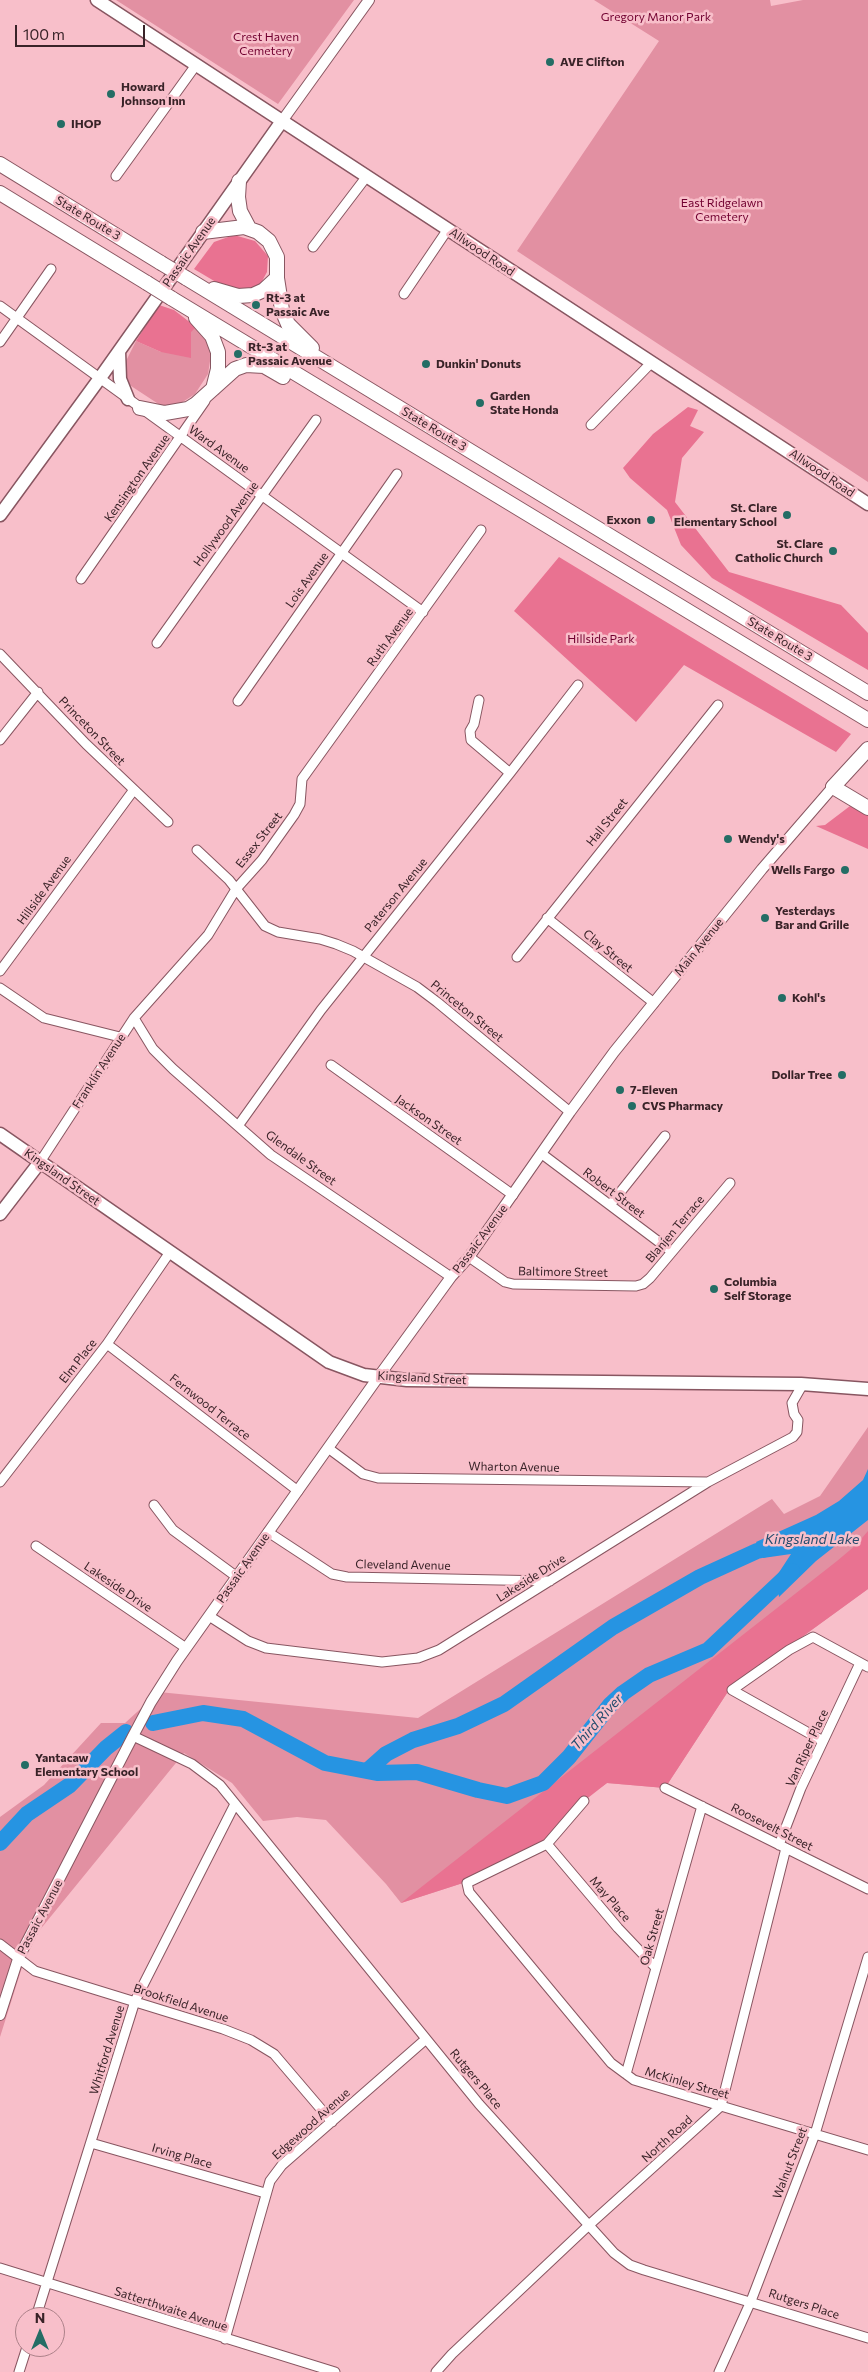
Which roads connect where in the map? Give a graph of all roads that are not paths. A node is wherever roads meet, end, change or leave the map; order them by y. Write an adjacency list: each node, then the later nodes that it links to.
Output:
1 (97, 0): 3 (main road, Allwood Road)
2 (369, 0): 4 (street, Passaic Avenue)
3 (196, 65): 4 (main road, Allwood Road); 6 (street)
4 (282, 121): 7 (main road, Allwood Road); 8 (main road, Passaic Avenue)
5 (0, 164): 15 (main road, State Route 3, bridge)
6 (116, 176)
7 (367, 176): 12 (main road, Allwood Road); 13 (street)
8 (239, 181): 10 (main road, Passaic Avenue); 11 (main road)
9 (0, 193): 18 (main road, State Route 3, bridge)
10 (206, 228): 11 (main road); 22 (main road, Passaic Avenue)
11 (249, 228): 16 (main road)
12 (448, 229): 17 (street); 23 (main road, Allwood Road)
13 (313, 247)
14 (51, 269): 20 (street)
15 (186, 278): 16 (main road); 24 (main road, State Route 3)
16 (276, 278): 24 (main road)
17 (404, 294)
18 (172, 298): 26 (main road); 31 (main road, State Route 3)
19 (0, 306): 20 (street, Ward Avenue)
20 (16, 318): 21 (street); 25 (street, Ward Avenue)
21 (0, 342)
22 (119, 351): 25 (main road, Passaic Avenue); 27 (main road)
23 (651, 363): 30 (street); 35 (main road, Allwood Road)
24 (333, 368): 45 (main road, State Route 3)
25 (100, 378): 27 (street, Ward Avenue); 36 (main road, Passaic Avenue)
26 (213, 389): 28 (main road); 31 (main road); 32 (street, Kensington Avenue)
27 (128, 399): 28 (street, Ward Avenue)
28 (140, 408): 32 (street, Ward Avenue)
29 (316, 420): 34 (street, Hollywood Avenue)
30 (591, 425)
31 (390, 431): 49 (main road, State Route 3)
32 (182, 437): 34 (street, Ward Avenue); 39 (street, Kensington Avenue)
33 (397, 474): 38 (street, Lois Avenue)
34 (262, 496): 38 (street, Ward Avenue); 41 (street, Hollywood Avenue)
35 (868, 504)
36 (0, 515)
37 (481, 530): 40 (street, Ruth Avenue)
38 (342, 553): 40 (street, Ward Avenue); 47 (street, Lois Avenue)
39 (81, 579)
40 (423, 612): 52 (street, Ruth Avenue)
41 (157, 643)
42 (0, 654): 44 (street, Princeton Street)
43 (578, 684): 53 (street, Paterson Avenue)
44 (38, 692): 50 (street); 55 (street, Princeton Street)
45 (868, 692)
46 (479, 700): 53 (street)
47 (238, 701)
48 (718, 704): 60 (street, Hall Street)
49 (868, 720)
50 (0, 740)
51 (868, 748): 54 (main road, Main Avenue)
52 (318, 757): 59 (street, Essex Street)
53 (510, 774): 62 (street, Paterson Avenue)
54 (833, 787): 56 (main road); 66 (street, Main Avenue)
55 (133, 791): 57 (street, Princeton Street); 64 (street, Hillside Avenue)
56 (868, 808)
57 (168, 822)
58 (197, 850): 59 (street, Princeton Street)
59 (236, 889): 61 (street, Essex Street); 62 (street, Princeton Street)
60 (548, 918): 63 (street, Hall Street); 66 (street, Clay Street)
61 (208, 935): 67 (street, Franklin Avenue)
62 (363, 956): 70 (street, Princeton Street); 71 (street, Paterson Avenue)
63 (517, 957)
64 (0, 971)
65 (0, 988): 68 (street)
66 (654, 1003): 70 (street, Main Avenue)
67 (134, 1018): 68 (street, Franklin Avenue); 71 (street, Glendale Street)
68 (120, 1037): 75 (street, Franklin Avenue)
69 (330, 1065): 77 (street, Jackson Street)
70 (570, 1112): 74 (street, Main Avenue)
71 (238, 1126): 83 (street, Glendale Street)
72 (0, 1134): 75 (main road, Kingsland Street)
73 (665, 1136): 78 (street)
74 (542, 1154): 77 (street, Passaic Avenue); 78 (street, Robert Street)
75 (40, 1162): 79 (main road, Franklin Avenue); 81 (main road, Kingsland Street)
76 (730, 1183): 80 (street, Blanjen Terrace)
77 (513, 1195): 82 (street, Passaic Avenue)
78 (610, 1206): 80 (street, Robert Street)
79 (0, 1214)
80 (671, 1251): 84 (street, Blanjen Terrace)
81 (170, 1252): 85 (street, Elm Place); 86 (main road, Kingsland Street)
82 (469, 1257): 83 (street, Passaic Avenue); 84 (street, Baltimore Street)
83 (451, 1277): 86 (street, Passaic Avenue)
84 (636, 1286)
85 (107, 1344): 90 (street, Elm Place); 92 (street, Fernwood Terrace)
86 (379, 1376): 87 (main road, Kingsland Street); 89 (street, Passaic Avenue)
87 (803, 1384): 88 (main road, Kingsland Street); 91 (street, Lakeside Drive)
88 (868, 1389)
89 (328, 1448): 91 (street, Wharton Avenue); 92 (street, Passaic Avenue)
90 (0, 1482)
91 (708, 1482): 97 (street, Lakeside Drive)
92 (298, 1491): 94 (street, Passaic Avenue)
93 (154, 1505): 96 (street)
94 (268, 1532): 96 (street, Passaic Avenue); 97 (street, Cleveland Avenue)
95 (36, 1546): 99 (street, Lakeside Drive)
96 (237, 1577): 98 (street, Passaic Avenue)
97 (550, 1581): 98 (street, Lakeside Drive)
98 (209, 1616): 99 (street, Passaic Avenue)
99 (186, 1648): 101 (street, Passaic Avenue)
100 (864, 1665): 102 (street, Van Riper Place); 102 (street)
101 (132, 1736): 105 (street, Rutgers Place); 112 (street, Passaic Avenue)
102 (823, 1741): 108 (street, Van Riper Place)
103 (665, 1788): 106 (street, Roosevelt Street)
104 (584, 1801): 107 (street)
105 (235, 1804): 114 (street, Whitford Avenue); 116 (street, Rutgers Place)
106 (702, 1806): 108 (street, Roosevelt Street); 113 (street, Oak Street)
107 (547, 1844): 113 (street, May Place); 117 (street, McKinley Street)
108 (782, 1846): 109 (street, Roosevelt Street); 118 (street)
109 (868, 1889)
110 (0, 1944): 112 (street, Brookfield Avenue)
111 (868, 1957): 120 (street, Walnut Street)
112 (18, 1959): 114 (street, Brookfield Avenue); 115 (street, Passaic Avenue)
113 (656, 1968): 117 (street, Oak Street)
114 (135, 2001): 119 (street, Brookfield Avenue); 121 (street, Whitford Avenue)
115 (0, 2015)
116 (426, 2039): 119 (street, Edgewood Avenue); 124 (street, Rutgers Place)
117 (626, 2074): 118 (street, McKinley Street)
118 (722, 2106): 120 (street, McKinley Street); 124 (street, North Road)
119 (332, 2122): 123 (street, Edgewood Avenue)
120 (815, 2134): 122 (street, McKinley Street); 127 (street, Walnut Street)
121 (91, 2142): 123 (street, Irving Place); 126 (street, Whitford Avenue)
122 (868, 2150)
123 (265, 2193): 130 (street, Edgewood Avenue)
124 (589, 2225): 127 (street, Rutgers Place); 134 (street, North Road)
125 (0, 2268): 126 (street, Satterthwaite Avenue)
126 (47, 2283): 128 (street, Whitford Avenue); 130 (street, Satterthwaite Avenue)
127 (751, 2301): 129 (street, Rutgers Place); 135 (street, Walnut Street)
128 (39, 2307)
129 (868, 2338)
130 (225, 2340): 133 (street, Satterthwaite Avenue)
131 (24, 2357): 132 (street)
132 (19, 2372)
133 (334, 2372)
134 (436, 2372)
135 (719, 2372)

